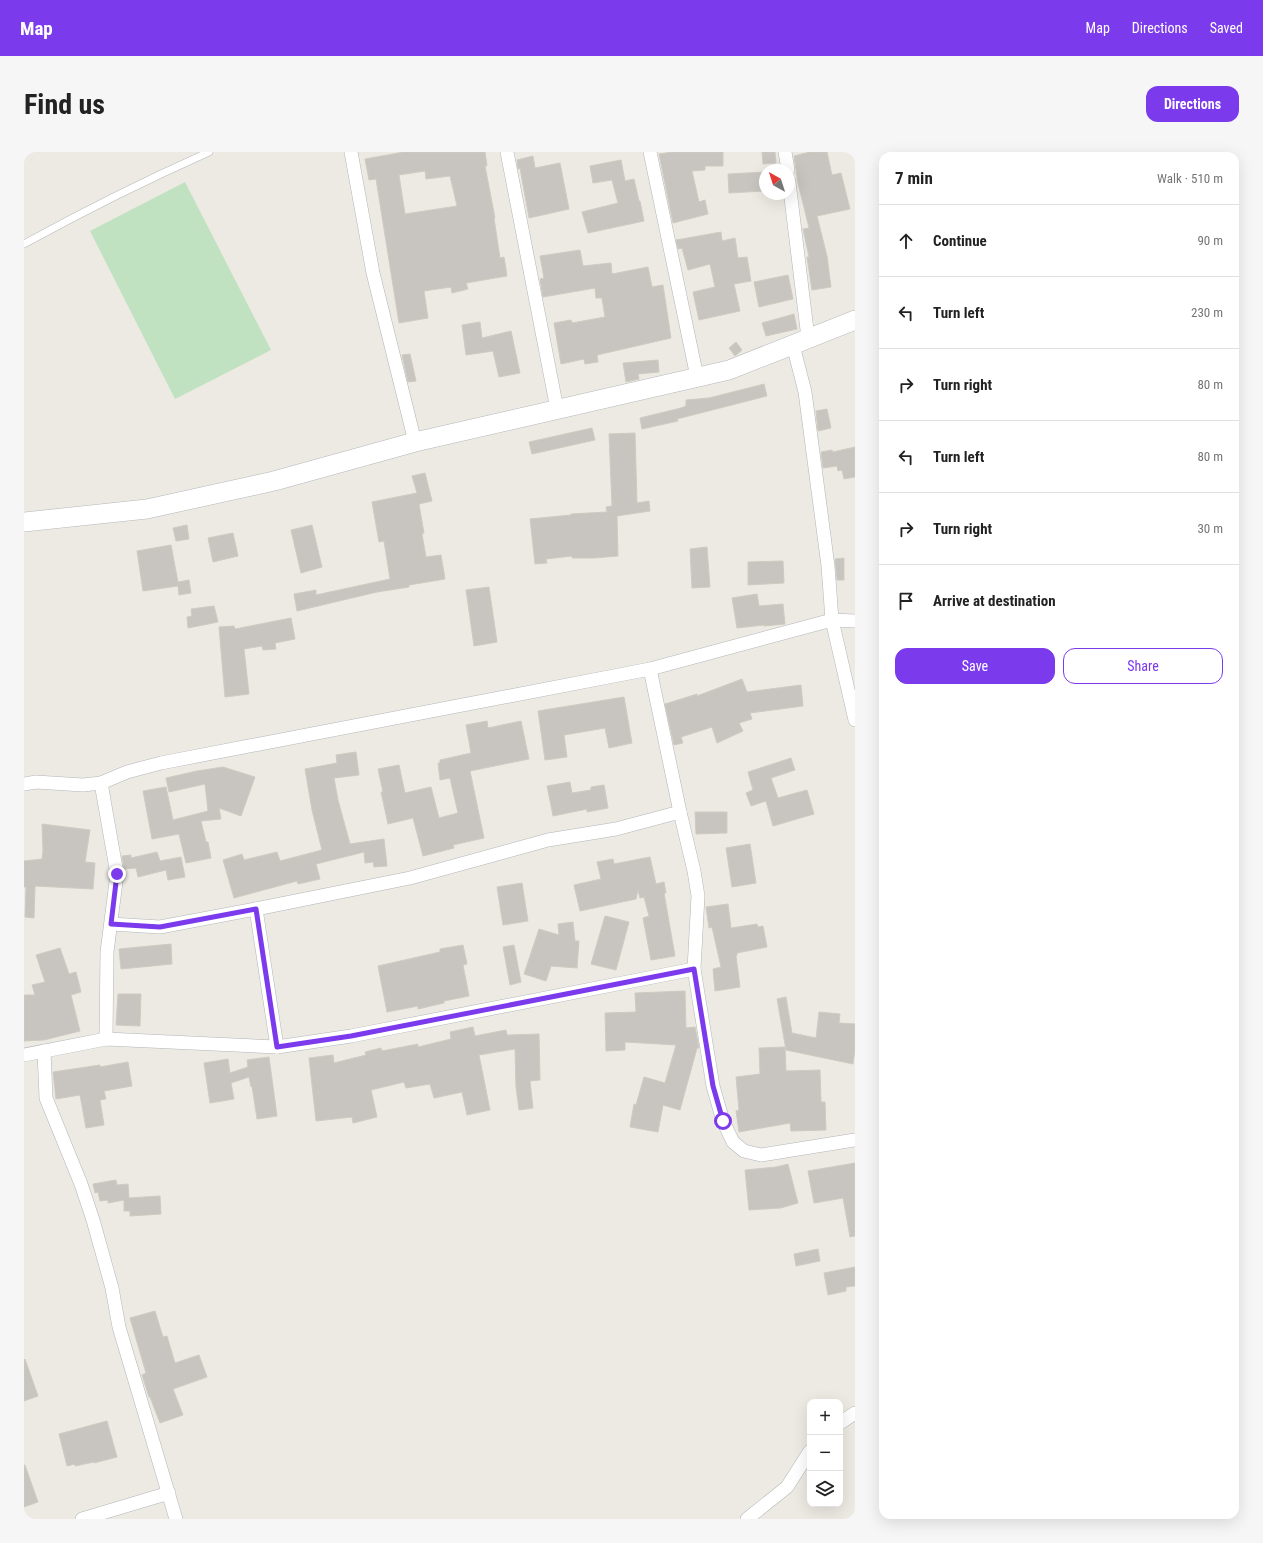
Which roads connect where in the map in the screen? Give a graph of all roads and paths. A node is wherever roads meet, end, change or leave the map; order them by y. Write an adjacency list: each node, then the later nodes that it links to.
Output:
1 (209, 152): 8 (lane)
2 (351, 152): 13 (street)
3 (507, 152): 12 (street)
4 (650, 152): 11 (street)
5 (785, 152): 6 (street)
6 (787, 164)
7 (790, 200): 10 (street)
8 (24, 244)
9 (855, 320): 10 (street)
10 (800, 342): 11 (street); 15 (street)
11 (697, 377): 12 (street)
12 (557, 409): 13 (street)
13 (415, 442): 14 (street)
14 (24, 522)
15 (832, 620): 16 (street); 17 (street); 18 (street)
16 (855, 621)
17 (650, 669): 19 (street); 21 (street)
18 (855, 720)
19 (101, 783): 20 (street); 23 (street)
20 (24, 784)
21 (680, 812): 22 (street); 24 (street)
22 (256, 909): 23 (street); 26 (street)
23 (111, 924): 25 (street)
24 (694, 969): 26 (street); 29 (street)
25 (106, 1039): 26 (street); 27 (street)
26 (277, 1047)
27 (44, 1051): 28 (street); 33 (street)
28 (24, 1055)
29 (855, 1140)
30 (855, 1413): 31 (street)
31 (843, 1421)
32 (807, 1456): 36 (street)
33 (169, 1493): 34 (street); 35 (street)
34 (82, 1519)
35 (176, 1519)
36 (747, 1519)

